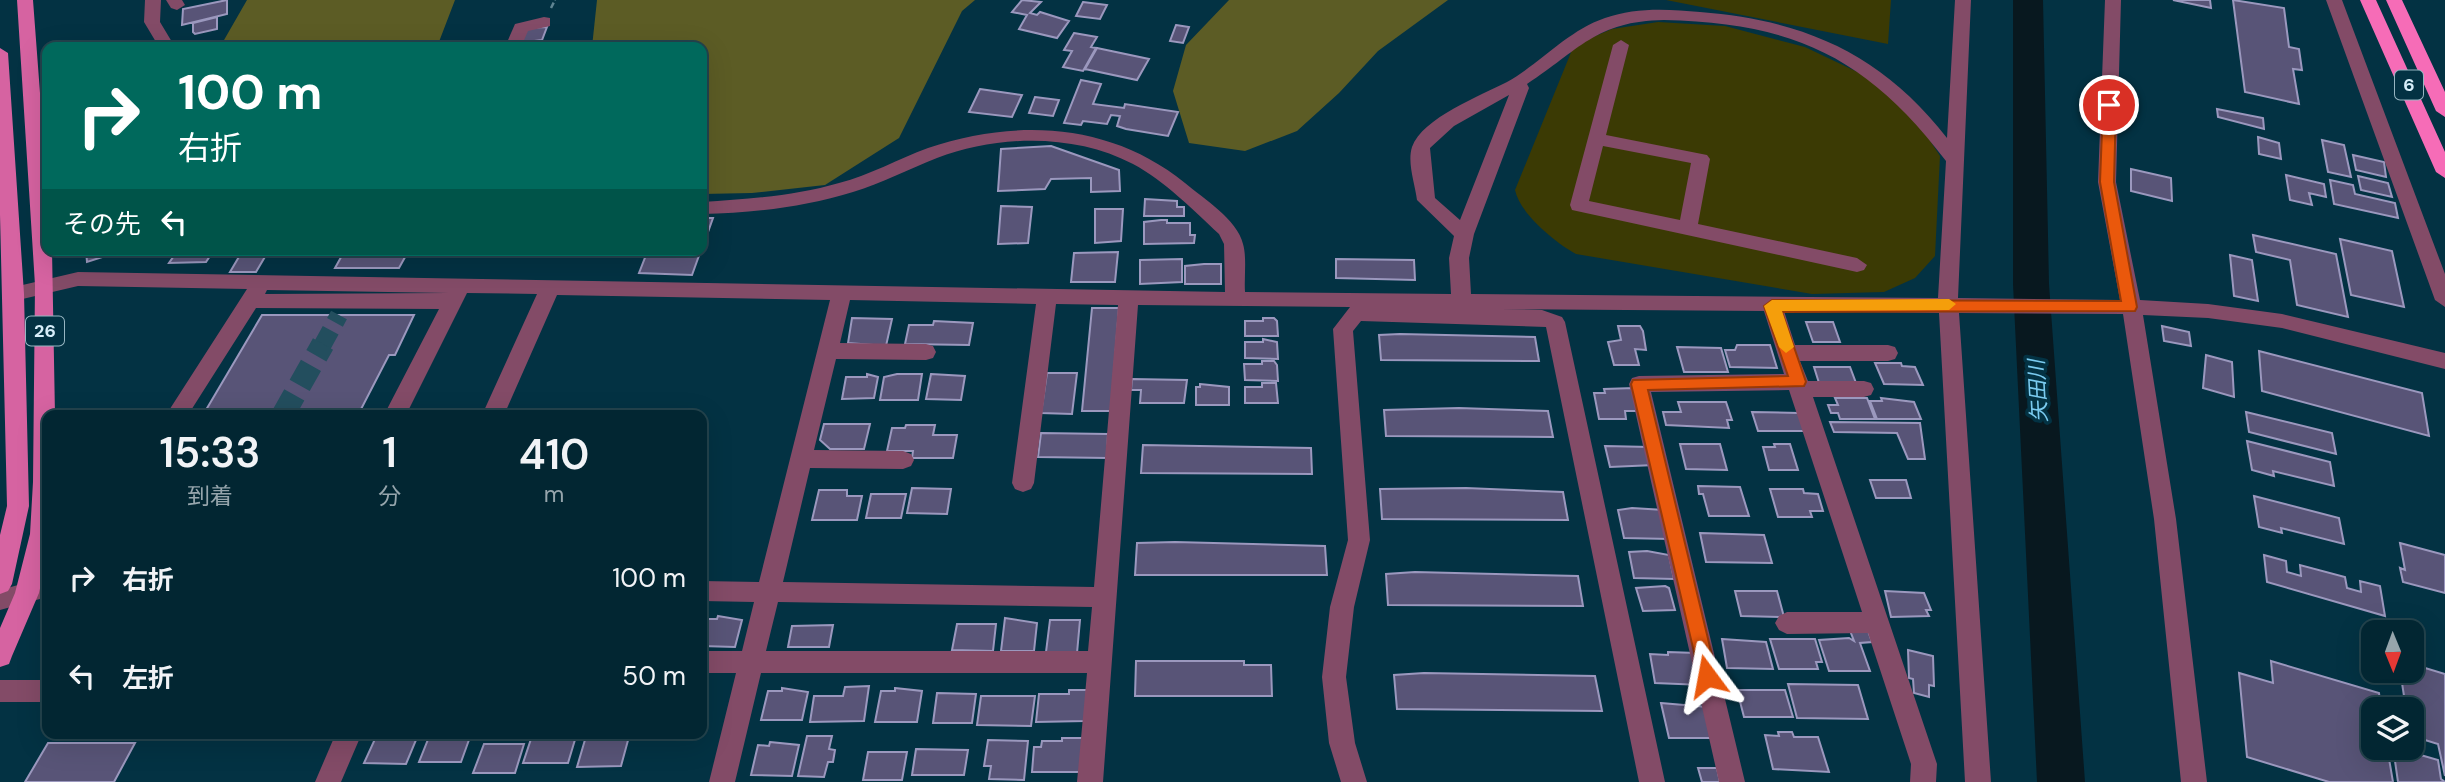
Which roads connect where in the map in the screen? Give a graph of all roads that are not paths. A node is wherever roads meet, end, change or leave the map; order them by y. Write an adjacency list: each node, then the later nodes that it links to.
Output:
1 (25, 0): 22 (main road, 26)
2 (153, 0): 9 (street)
3 (1964, 0): 17 (street)
4 (2113, 0): 39 (street)
5 (2334, 0): 35 (street)
6 (2368, 0): 18 (highway, 6)
7 (2394, 0): 14 (highway, 6)
8 (544, 22): 10 (street)
9 (164, 42)
10 (515, 42)
11 (1621, 45): 16 (street)
12 (0, 53): 15 (main road, 26)
13 (1518, 83): 17 (street); 21 (street); 21 (street)
14 (2445, 111)
15 (1, 119): 29 (main road, 26)
16 (1597, 139): 20 (street); 20 (street)
17 (1955, 160): 37 (street)
18 (2445, 172)
19 (707, 208): 33 (street)
20 (1688, 229): 24 (street)
21 (1464, 234): 34 (street)
22 (42, 242)
23 (43, 256): 26 (main road, 26)
24 (1857, 265)
25 (262, 282): 26 (street); 30 (street); 36 (street)
26 (45, 285): 29 (street); 47 (main road, 26)
27 (549, 290): 28 (street); 30 (street); 50 (street)
28 (842, 293): 31 (street); 40 (street)
29 (14, 294): 55 (main road, 26)
30 (457, 294): 36 (street); 49 (street)
31 (1047, 296): 32 (street); 54 (street)
32 (1129, 298): 33 (street); 59 (street)
33 (1235, 298): 34 (street)
34 (1461, 299): 38 (street)
35 (2445, 300)
36 (250, 301): 48 (street)
37 (1956, 304): 38 (street); 39 (street); 77 (street)
38 (1772, 306): 42 (street)
39 (2120, 307): 44 (street); 78 (street)
40 (827, 351): 41 (street); 51 (street)
41 (926, 352)
42 (1788, 352): 43 (street); 45 (street)
43 (1888, 353)
44 (2445, 361)
45 (1800, 386): 46 (street); 61 (street); 75 (street)
46 (1864, 389)
47 (43, 410)
48 (180, 410)
49 (398, 410)
50 (495, 410)
51 (802, 459): 52 (street); 58 (street)
52 (902, 460)
53 (42, 472): 56 (main road, 26)
54 (1023, 483)
55 (1, 576)
56 (37, 590): 60 (street); 63 (main road, 26)
57 (707, 591): 58 (street)
58 (769, 591): 59 (street); 66 (street)
59 (1104, 597): 65 (street)
60 (0, 600)
61 (1877, 622): 62 (street); 76 (street)
62 (1787, 623)
63 (0, 656)
64 (707, 662): 66 (street)
65 (1098, 662): 66 (street); 72 (street)
66 (751, 663): 71 (street)
67 (0, 691): 68 (street)
68 (42, 691)
69 (346, 739): 70 (street)
70 (328, 782)
71 (722, 782)
72 (1090, 782)
73 (1354, 782): 74 (street)
74 (1652, 782)
75 (1732, 782)
76 (1923, 782)
77 (1978, 782)
78 (2194, 782)

